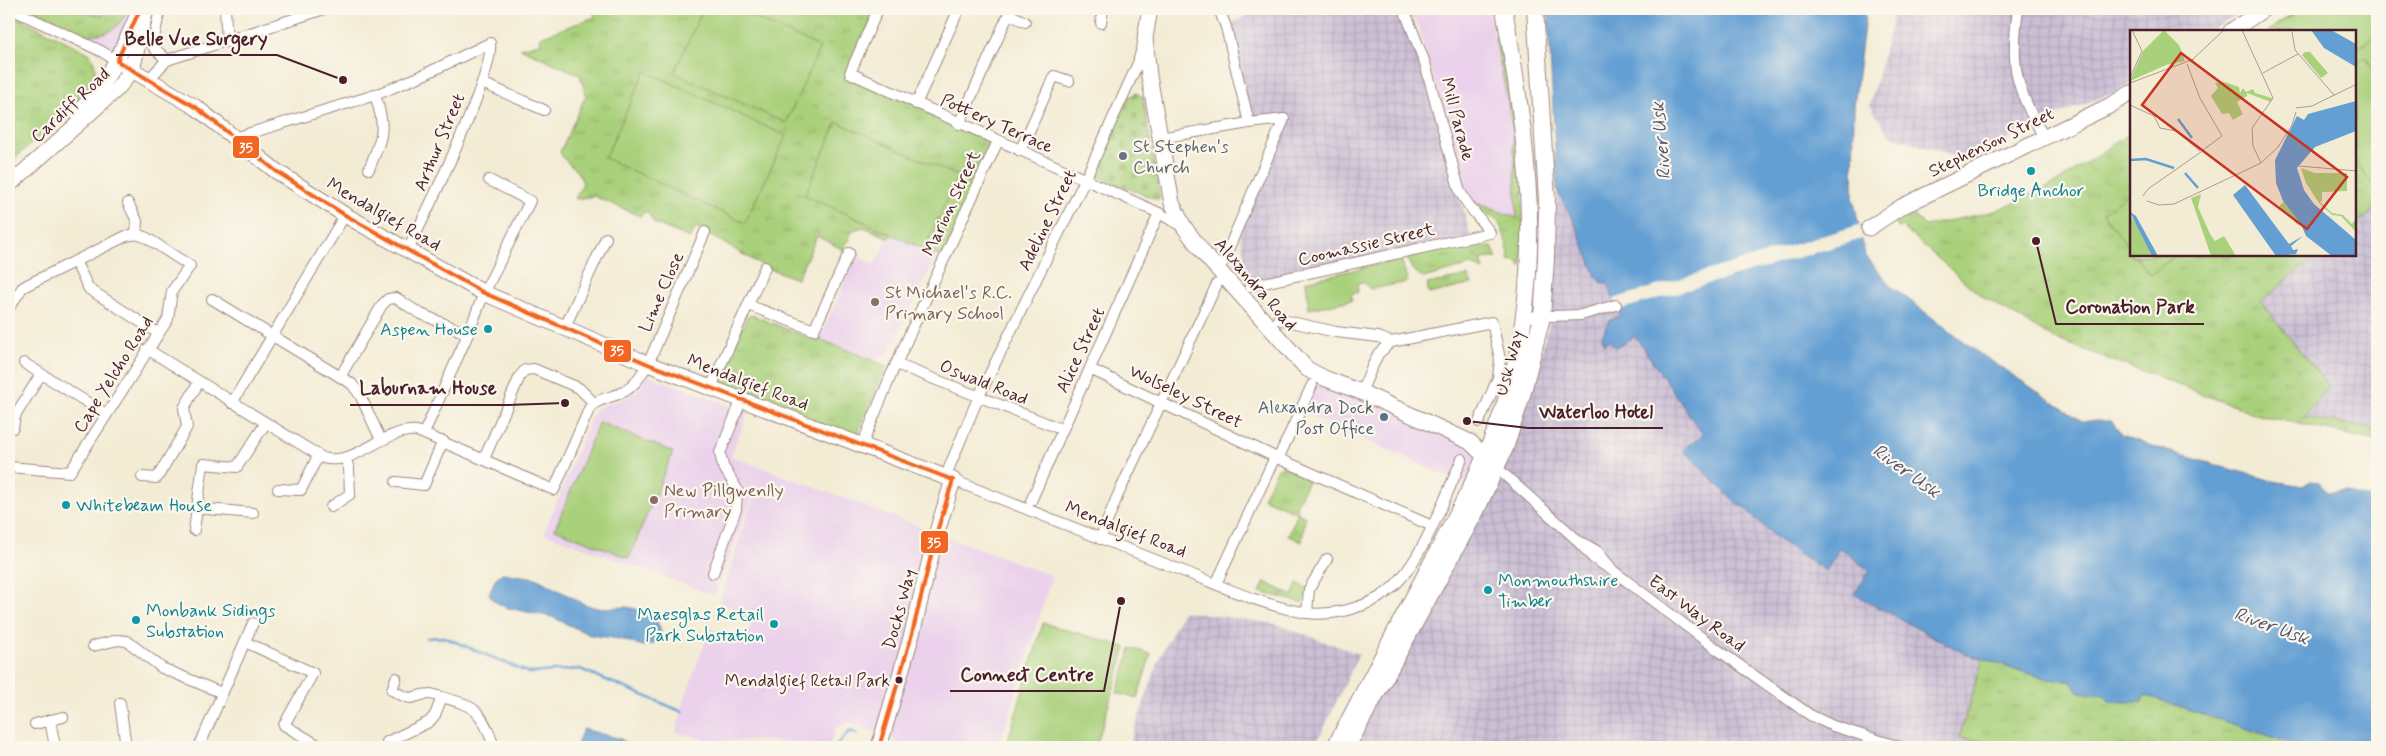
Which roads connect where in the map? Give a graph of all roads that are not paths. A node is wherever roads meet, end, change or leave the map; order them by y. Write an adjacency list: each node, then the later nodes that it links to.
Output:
1 (11, 9): 24 (street)
2 (140, 9): 24 (street, Cardiff Road)
3 (146, 9): 25 (street, Cardiff Road)
4 (160, 9): 23 (street)
5 (225, 9): 22 (street)
6 (324, 9): 22 (street)
7 (878, 9): 31 (street, Pottery Terrace)
8 (959, 9): 31 (street)
9 (1103, 9): 19 (street)
10 (1150, 9): 21 (street, Alexandra Road)
11 (1219, 9): 33 (street)
12 (1404, 9): 51 (street, Mill Parade)
13 (1504, 9): 65 (main road, Usk Way)
14 (1535, 9): 66 (main road, Usk Way)
15 (2018, 9): 35 (street)
16 (2264, 9): 20 (street)
17 (1010, 12): 18 (street); 34 (street)
18 (1025, 22)
19 (1101, 23)
20 (2232, 30)
21 (1145, 38): 37 (street, Alexandra Road); 42 (street, Adeline Street)
22 (227, 42): 23 (street)
23 (167, 60): 26 (street)
24 (117, 61): 25 (street, Cardiff Road); 43 (street, Cardiff Road)
25 (132, 70): 26 (street, Mendalgief Road); 44 (street, Cardiff Road)
26 (148, 80): 36 (street, Mendalgief Road)
27 (1068, 81): 39 (street)
28 (482, 83): 30 (street, Arthur Street); 32 (street); 54 (street, Arthur Street)
29 (2130, 94): 35 (street, Stephenson Street)
30 (375, 95): 36 (street); 40 (street)
31 (916, 104): 34 (street, Pottery Terrace)
32 (544, 110)
33 (1249, 123): 37 (street); 58 (street)
34 (959, 124): 38 (street, Pottery Terrace)
35 (2044, 137): 49 (street, Stephenson Street)
36 (234, 138): 47 (street, Mendalgief Road)
37 (1160, 138): 48 (street, Alexandra Road)
38 (998, 141): 39 (street, Pottery Terrace); 76 (street, Marion Street)
39 (1020, 151): 42 (street, Pottery Terrace)
40 (369, 169)
41 (489, 180): 60 (street)
42 (1085, 180): 46 (street, Pottery Terrace); 84 (street, Adeline Street)
43 (9, 181)
44 (9, 186)
45 (128, 203): 52 (street)
46 (1159, 213): 48 (street, Pottery Terrace); 77 (street, Alice Street)
47 (345, 215): 54 (street, Mendalgief Road); 71 (street)
48 (1184, 227): 58 (street, Alexandra Road)
49 (1869, 228)
50 (705, 232): 75 (street, Lime Close)
51 (1490, 233): 59 (street, Coomassie Street)
52 (136, 234): 56 (street); 69 (street, Cape Yelcho Road)
53 (606, 238): 68 (street)
54 (408, 250): 60 (street, Mendalgief Road)
55 (849, 252): 62 (street)
56 (75, 261): 64 (street); 69 (street)
57 (765, 267): 62 (street)
58 (1218, 278): 83 (street, Alexandra Road); 88 (street)
59 (1250, 286)
60 (484, 292): 68 (street, Mendalgief Road); 70 (street)
61 (212, 299): 71 (street)
62 (748, 305): 82 (street)
63 (1616, 305): 66 (street)
64 (9, 308)
65 (1522, 317): 66 (street); 98 (main road, Usk Way)
66 (1542, 317): 105 (main road, Usk Way)
67 (1278, 319): 72 (street)
68 (564, 328): 75 (street, Mendalgief Road)
69 (158, 333): 73 (street, Cape Yelcho Road)
70 (468, 334): 79 (street); 94 (street)
71 (272, 336): 79 (street); 86 (street)
72 (1391, 342): 83 (street); 90 (street)
73 (147, 349): 80 (street); 89 (street, Cape Yelcho Road)
74 (24, 363): 78 (street)
75 (648, 364): 82 (street, Mendalgief Road); 87 (street, Lime Close)
76 (896, 364): 84 (street, Oswald Road); 97 (street, Marion Street)
77 (1090, 369): 88 (street, Wolseley Street); 93 (street, Alice Street)
78 (41, 374): 89 (street); 92 (street)
79 (340, 377): 95 (street)
80 (199, 382): 86 (street); 107 (street)
81 (1312, 384): 101 (street)
82 (711, 387): 85 (street, Mendalgief Road)
83 (1361, 392): 98 (street, Alexandra Road)
84 (978, 398): 93 (street, Oswald Road); 106 (street, Adeline Street)
85 (742, 399): 97 (street, Mendalgief Road); 118 (street)
86 (232, 403): 91 (street)
87 (594, 403): 103 (street); 103 (street)
88 (1162, 403): 101 (street, Wolseley Street); 116 (street)
89 (106, 414): 104 (street, Cape Yelcho Road)
90 (1479, 422)
91 (265, 424): 99 (street); 112 (street)
92 (13, 428)
93 (1061, 430): 110 (street, Alice Street)
94 (424, 433): 95 (street); 96 (street)
95 (381, 440): 100 (street)
96 (442, 442): 103 (street); 108 (street)
97 (862, 445): 106 (street, Mendalgief Road)
98 (1485, 454): 105 (street, Alexandra Road); 138 (main road, Usk Way)
99 (318, 456): 100 (street); 109 (street)
100 (345, 458): 111 (street)
101 (1277, 458): 114 (street, Wolseley Street); 119 (street)
102 (1462, 459): 114 (street, Mendalgief Road)
103 (484, 460)
104 (9, 467)
105 (1497, 468): 139 (main road, Usk Way); 140 (street, East Way Road)
106 (951, 474): 116 (street, Mendalgief Road); 137 (street, Docks Way)
107 (142, 477)
108 (396, 482)
109 (278, 488)
110 (1031, 501)
111 (331, 506)
112 (196, 508): 113 (street); 115 (street)
113 (253, 513)
114 (1432, 526): 120 (street, Mendalgief Road)
115 (194, 530)
116 (1100, 539): 119 (street, Mendalgief Road)
117 (1327, 558): 120 (street)
118 (713, 573)
119 (1216, 584): 120 (street, Mendalgief Road)
120 (1307, 613)
121 (253, 623): 122 (street)
122 (245, 642): 125 (street); 135 (street)
123 (93, 646): 125 (street)
124 (396, 678): 126 (street)
125 (222, 694): 134 (street)
126 (442, 697): 131 (street); 136 (street)
127 (120, 703): 133 (street)
128 (63, 717): 129 (street)
129 (50, 720): 130 (street); 132 (street)
130 (35, 724)
131 (387, 742)
132 (55, 747)
133 (126, 747)
134 (199, 747)
135 (320, 747)
136 (494, 747)
137 (878, 747)
138 (1335, 747)
139 (1347, 747)
140 (1900, 747)

